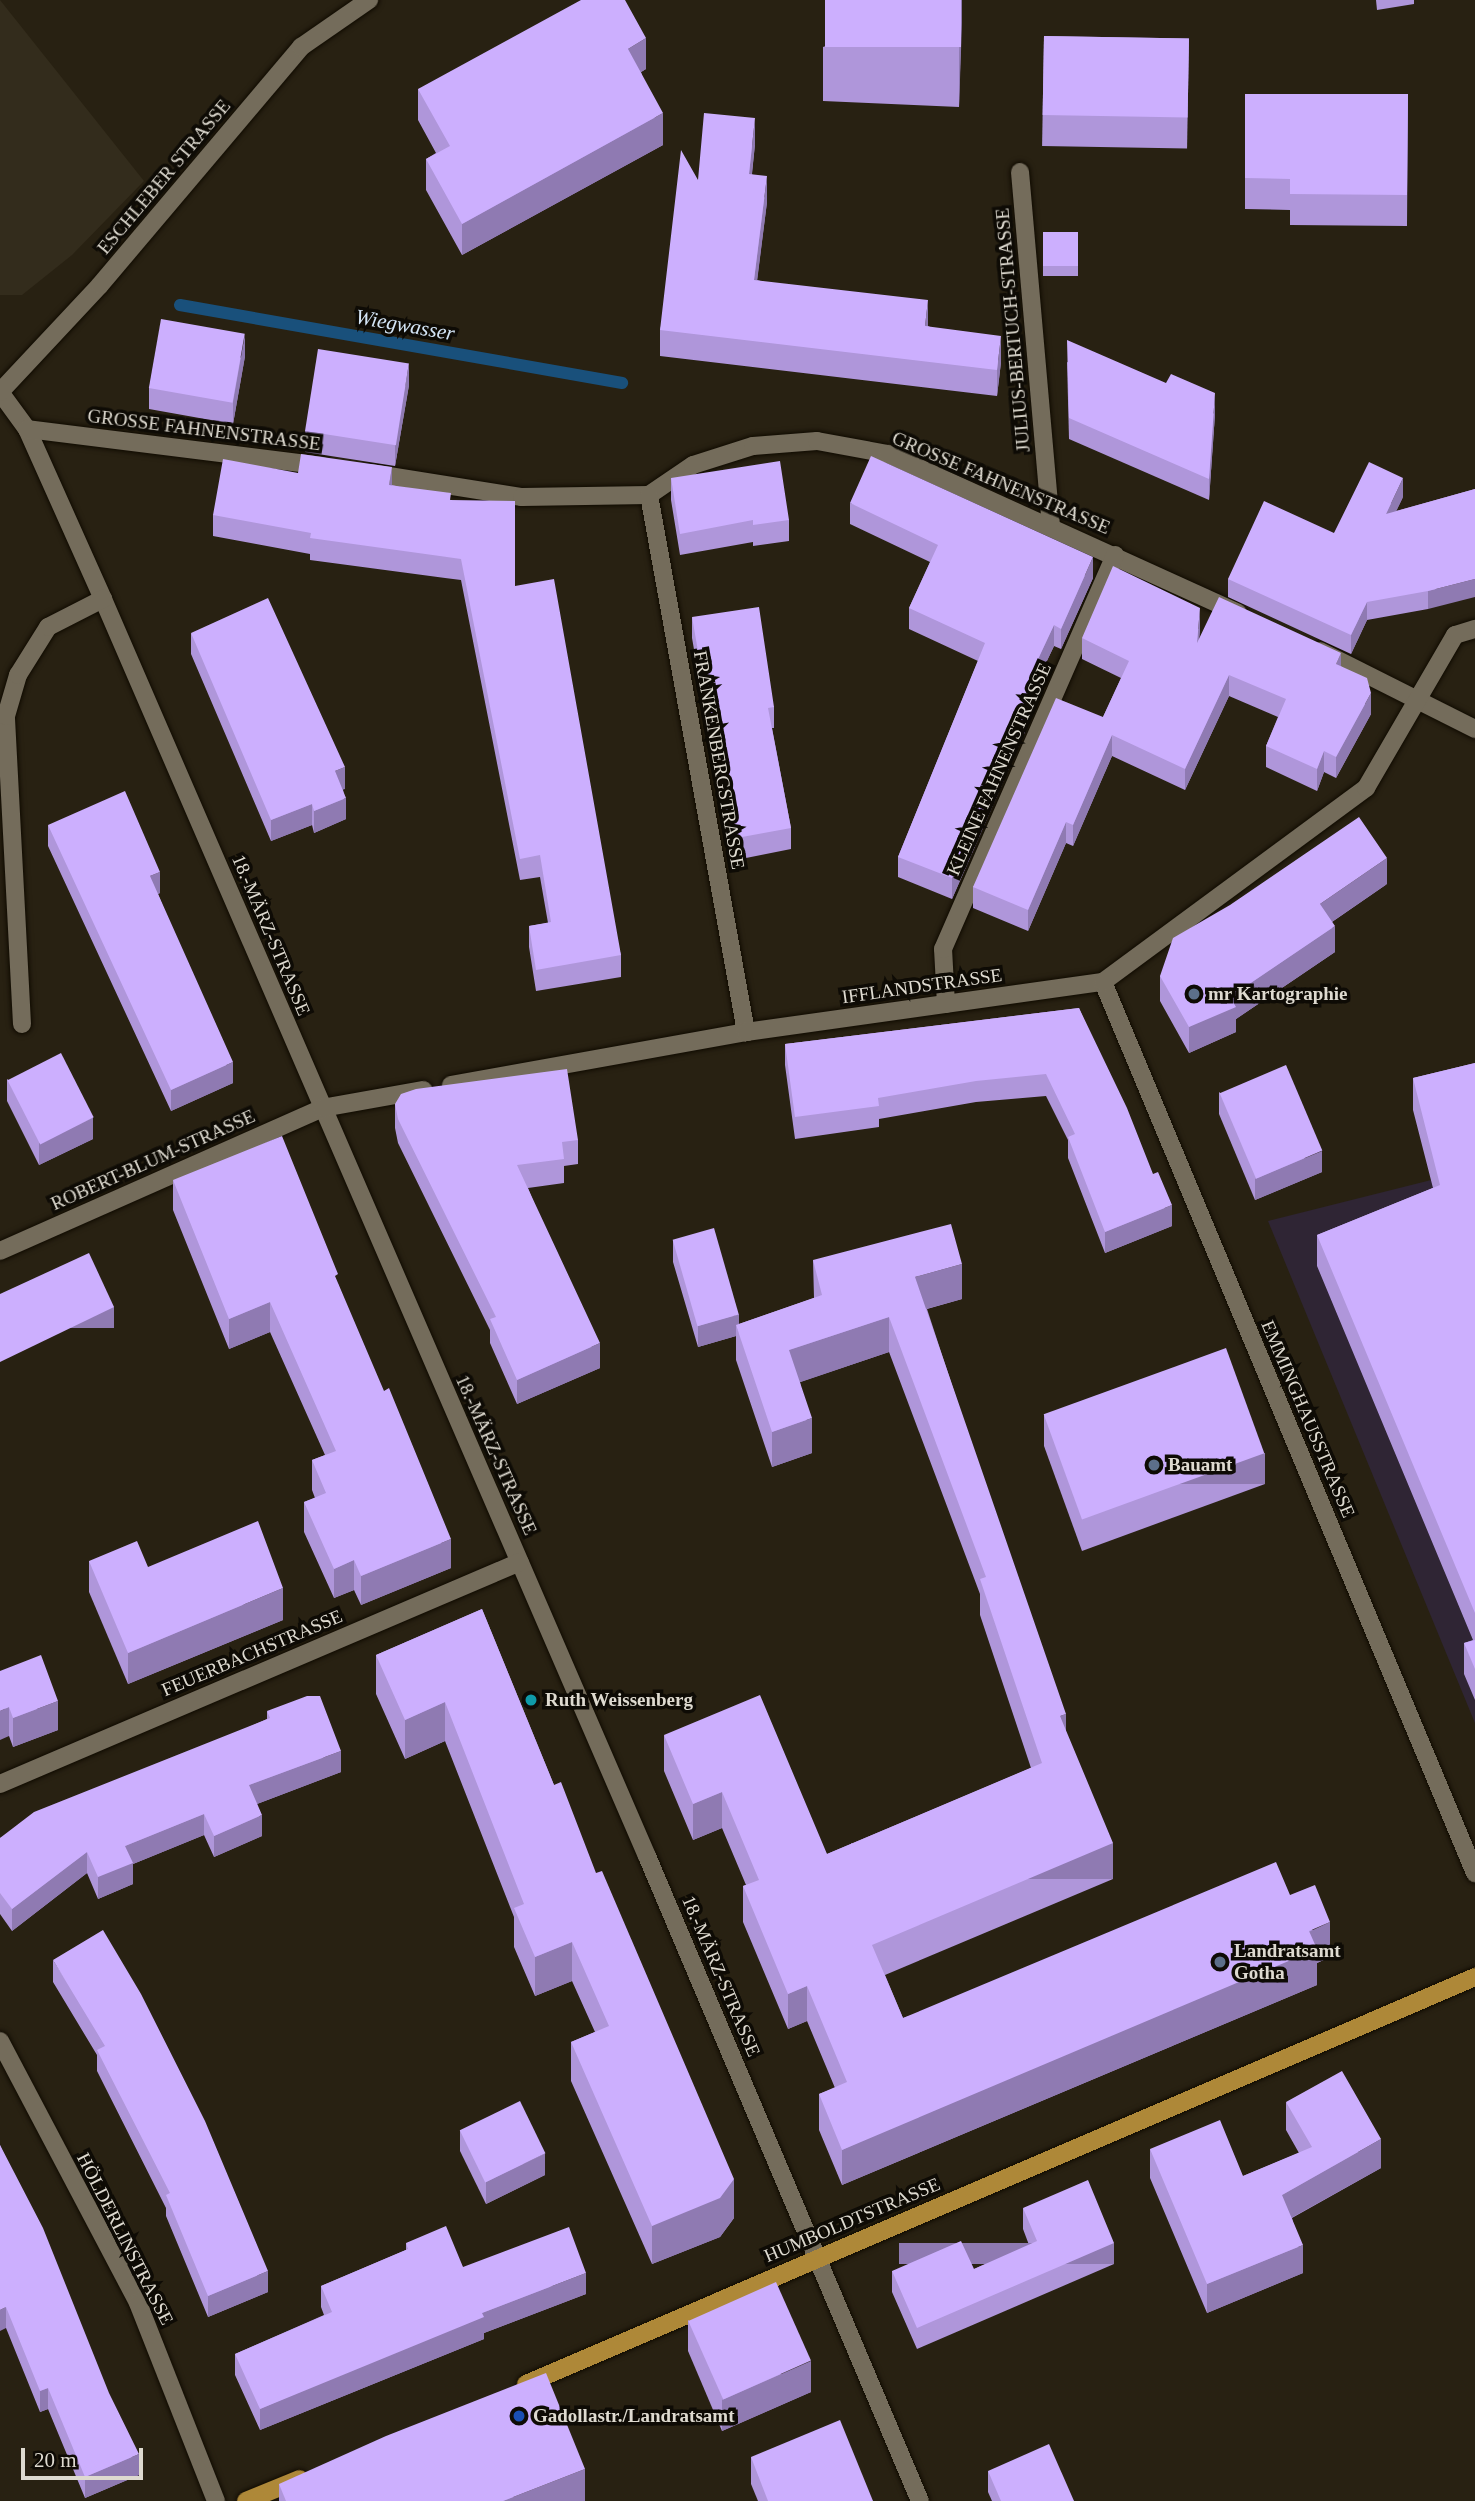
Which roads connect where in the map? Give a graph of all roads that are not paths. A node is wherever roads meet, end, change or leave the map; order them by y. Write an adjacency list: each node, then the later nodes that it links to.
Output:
1 (369, 0): 3 (street, ESCHLEBER STRASSE)
2 (1020, 172): 6 (street, JULIUS-BERTUCH-STRASSE)
3 (0, 392): 4 (street, 18.-MÄRZ-STRASSE)
4 (27, 429): 5 (street, GROSSE FAHNENSTRASSE); 8 (street, 18.-MÄRZ-STRASSE)
5 (649, 495): 6 (street, GROSSE FAHNENSTRASSE); 17 (street, FRANKENBERGSTRASSE)
6 (1051, 526): 7 (street, GROSSE FAHNENSTRASSE)
7 (1115, 555): 9 (street, GROSSE FAHNENSTRASSE); 15 (street, KLEINE FAHNENSTRASSE)
8 (103, 599): 16 (street); 18 (street, 18.-MÄRZ-STRASSE)
9 (1254, 620)
10 (1475, 629): 12 (street, IFFLANDSTRASSE)
11 (1304, 644): 12 (street)
12 (1418, 697): 13 (street); 14 (street, IFFLANDSTRASSE)
13 (1475, 729)
14 (1103, 982): 15 (street, IFFLANDSTRASSE); 22 (street, EMMINGHAUSSTRASSE)
15 (946, 1004): 17 (street, IFFLANDSTRASSE)
16 (22, 1024)
17 (746, 1032): 18 (street, IFFLANDSTRASSE)
18 (323, 1108): 19 (street, ROBERT-BLUM-STRASSE); 20 (street, 18.-MÄRZ-STRASSE)
19 (0, 1251)
20 (520, 1562): 21 (street, FEUERBACHSTRASSE); 25 (street, 18.-MÄRZ-STRASSE)
21 (0, 1784)
22 (1475, 1873)
23 (1475, 1977): 25 (main road, HUMBOLDTSTRASSE)
24 (0, 2041): 28 (street, HÖLDERLINSTRASSE)
25 (817, 2258): 26 (main road, HUMBOLDTSTRASSE); 30 (street, 18.-MÄRZ-STRASSE)
26 (510, 2391)
27 (321, 2470): 29 (main road)
28 (216, 2501)
29 (246, 2501)
30 (920, 2501)

